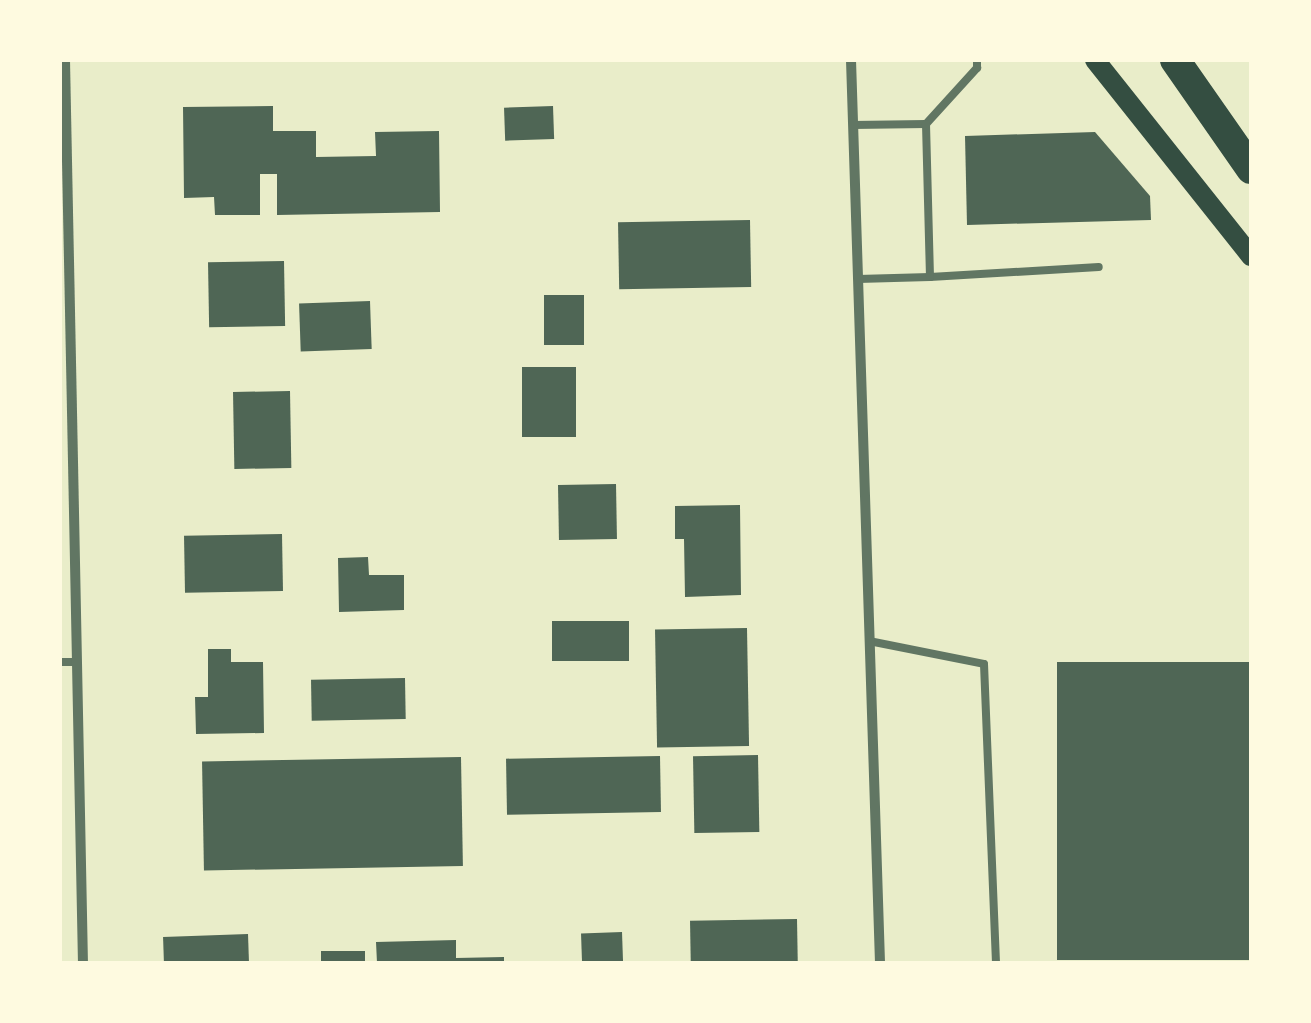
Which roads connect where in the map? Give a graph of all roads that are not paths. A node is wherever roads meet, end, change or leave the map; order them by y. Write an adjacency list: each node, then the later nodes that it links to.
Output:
1 (66, 60): 15 (street)
2 (851, 60): 7 (street)
3 (977, 60): 6 (lane)
4 (1094, 60): 9 (main road)
5 (1174, 60): 8 (highway)
6 (926, 124): 7 (lane); 11 (lane)
7 (853, 125): 12 (street)
8 (1251, 170)
9 (1251, 256)
10 (1099, 267): 11 (lane)
11 (930, 277): 12 (lane)
12 (858, 279): 13 (street)
13 (869, 642): 17 (street); 18 (lane)
14 (60, 662): 15 (lane)
15 (77, 662): 16 (street)
16 (83, 963)
17 (880, 963)
18 (996, 963)

